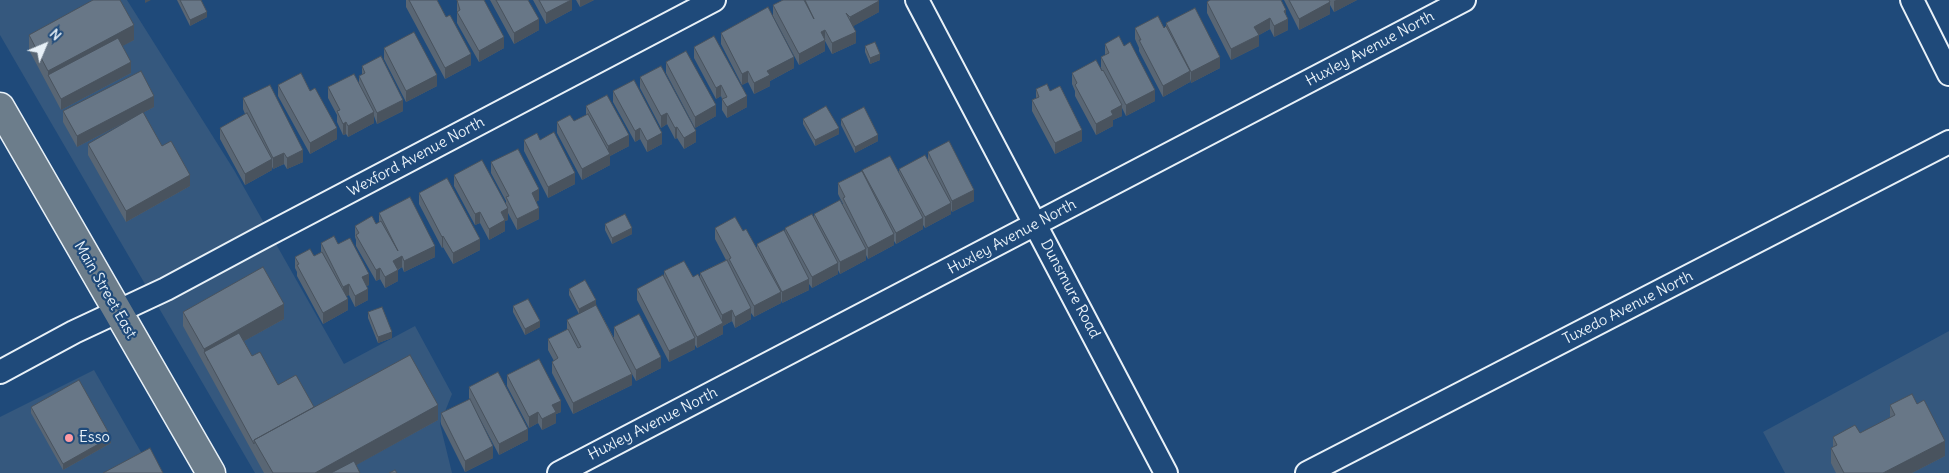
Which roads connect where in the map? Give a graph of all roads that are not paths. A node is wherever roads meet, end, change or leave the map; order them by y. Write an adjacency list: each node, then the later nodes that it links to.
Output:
1 (714, 0): 9 (street, Wexford Avenue North)
2 (917, 0): 8 (street, Dunsmure Road)
3 (1464, 0): 8 (street, Huxley Avenue North)
4 (1912, 0): 5 (street)
5 (1949, 74)
6 (0, 107): 9 (main road, Main Street East)
7 (1949, 142): 14 (street, Tuxedo Avenue North)
8 (1036, 224): 12 (street, Huxley Avenue North); 13 (street, Dunsmure Road)
9 (117, 311): 10 (street, Wexford Avenue North); 11 (main road, Main Street East)
10 (0, 372)
11 (211, 473)
12 (559, 473)
13 (1166, 473)
14 (1307, 473)

